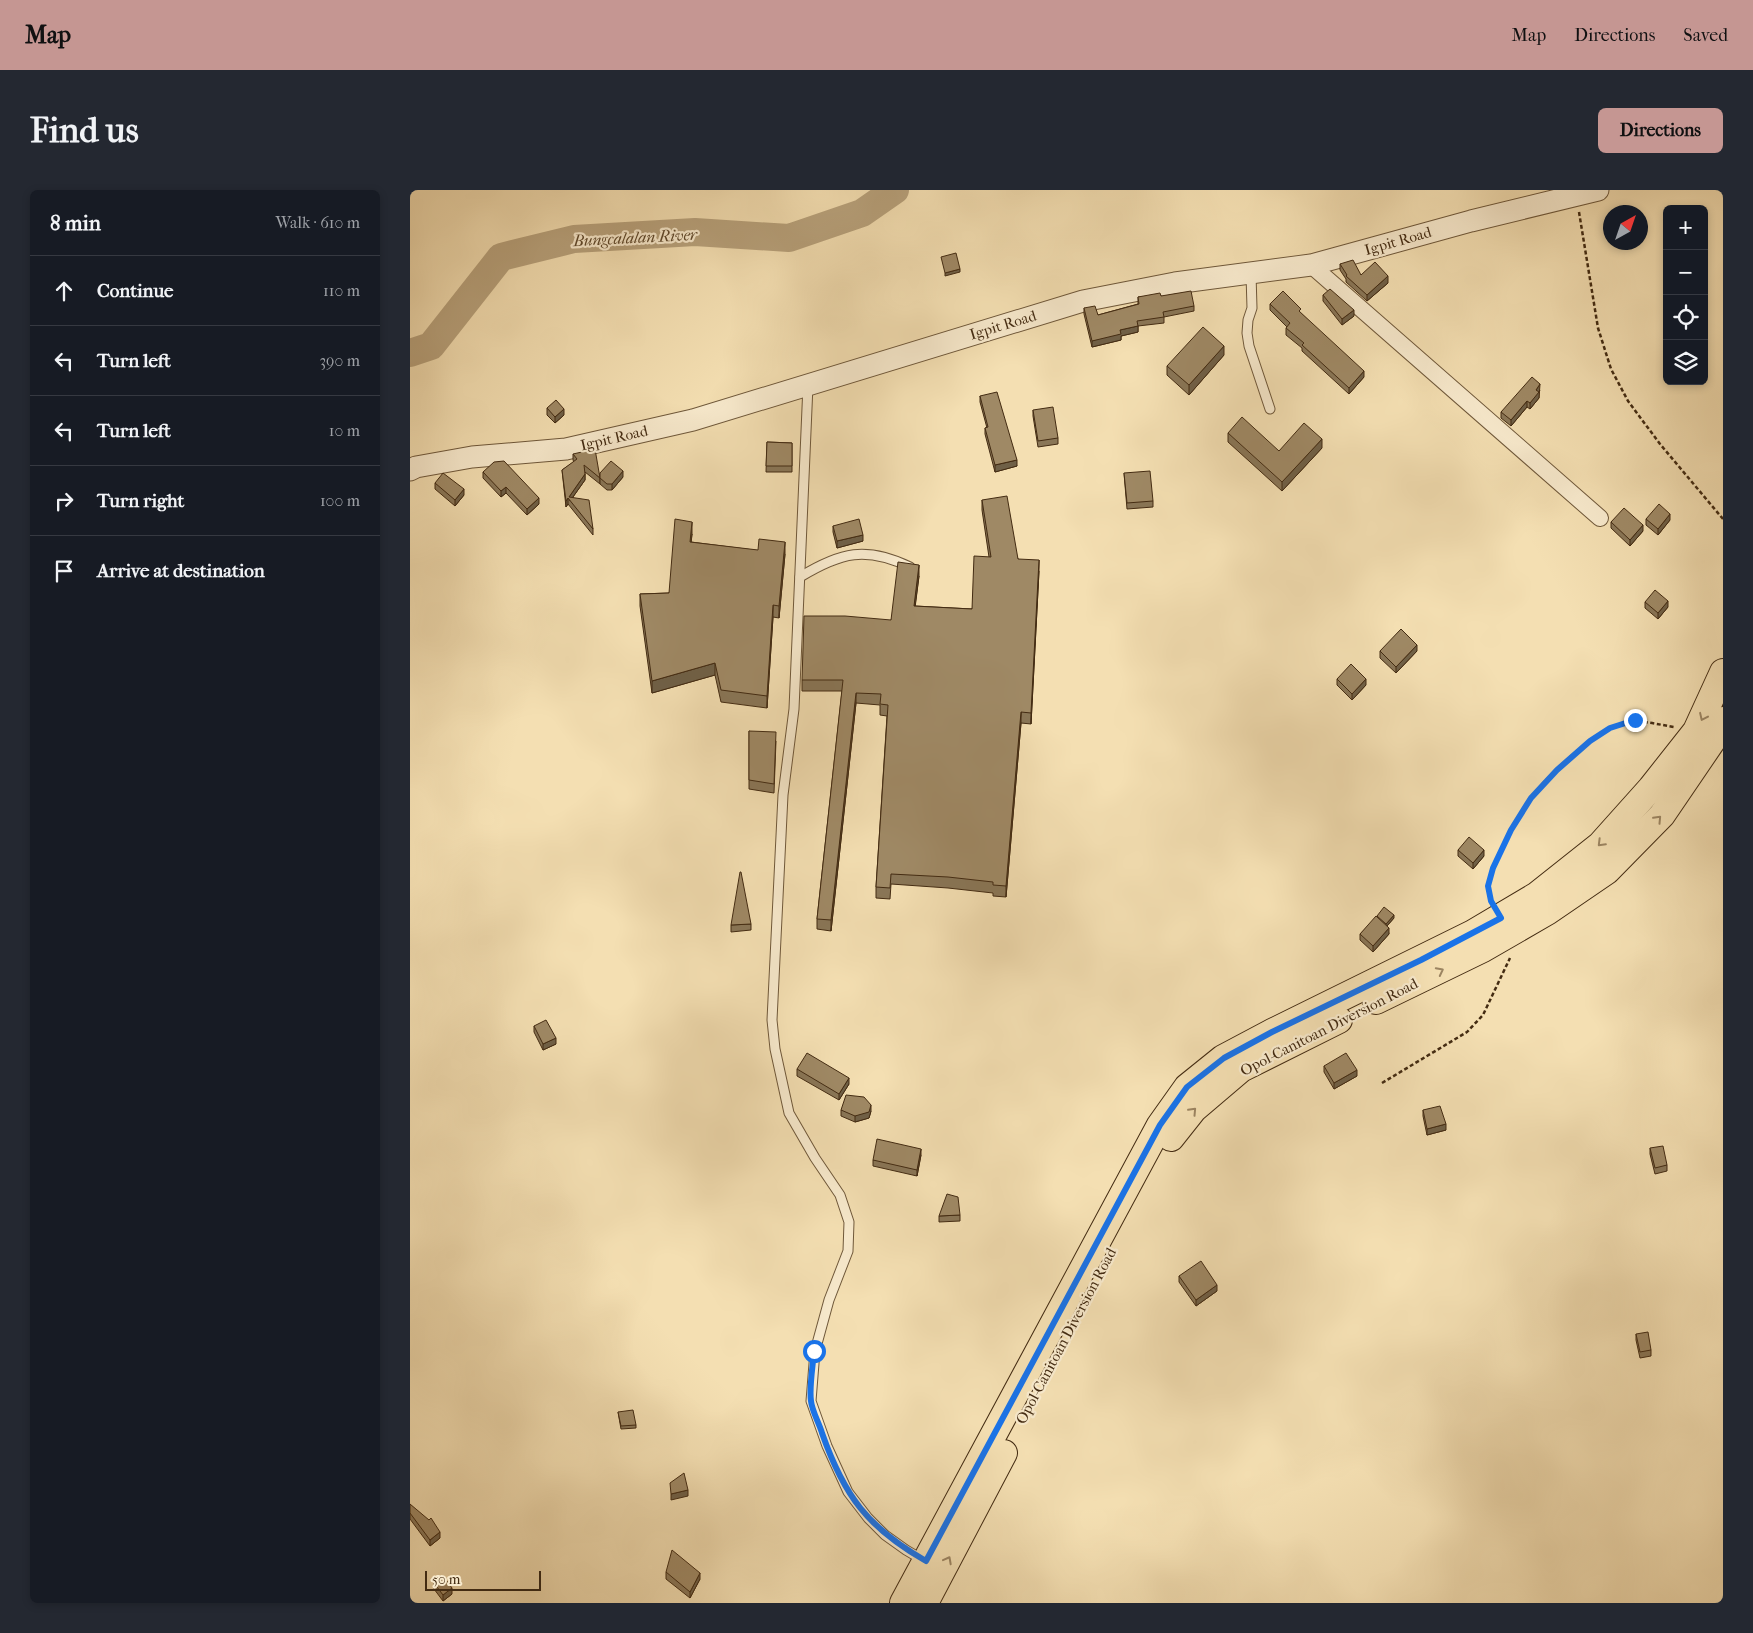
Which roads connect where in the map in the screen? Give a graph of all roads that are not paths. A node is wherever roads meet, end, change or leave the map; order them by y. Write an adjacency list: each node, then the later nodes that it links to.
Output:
1 (1598, 190): 2 (street, Igpit Road)
2 (1311, 265): 3 (street, Igpit Road); 7 (street)
3 (1251, 274): 4 (street, Igpit Road); 5 (lane)
4 (808, 384): 6 (street, Igpit Road); 9 (lane)
5 (1270, 408)
6 (410, 470)
7 (1600, 518)
8 (911, 568): 9 (lane)
9 (800, 577): 13 (lane)
10 (1723, 672): 12 (main road, Opol-Canitoan Diversion Road, one-way to 12)
11 (1723, 720): 12 (main road, Opol-Canitoan Diversion Road, one-way to 11)
12 (1507, 925): 13 (main road, Opol-Canitoan Diversion Road); 15 (main road, Opol-Canitoan Diversion Road, one-way to 12)
13 (926, 1561): 14 (main road, Opol-Canitoan Diversion Road)
14 (903, 1603)
15 (925, 1603)

